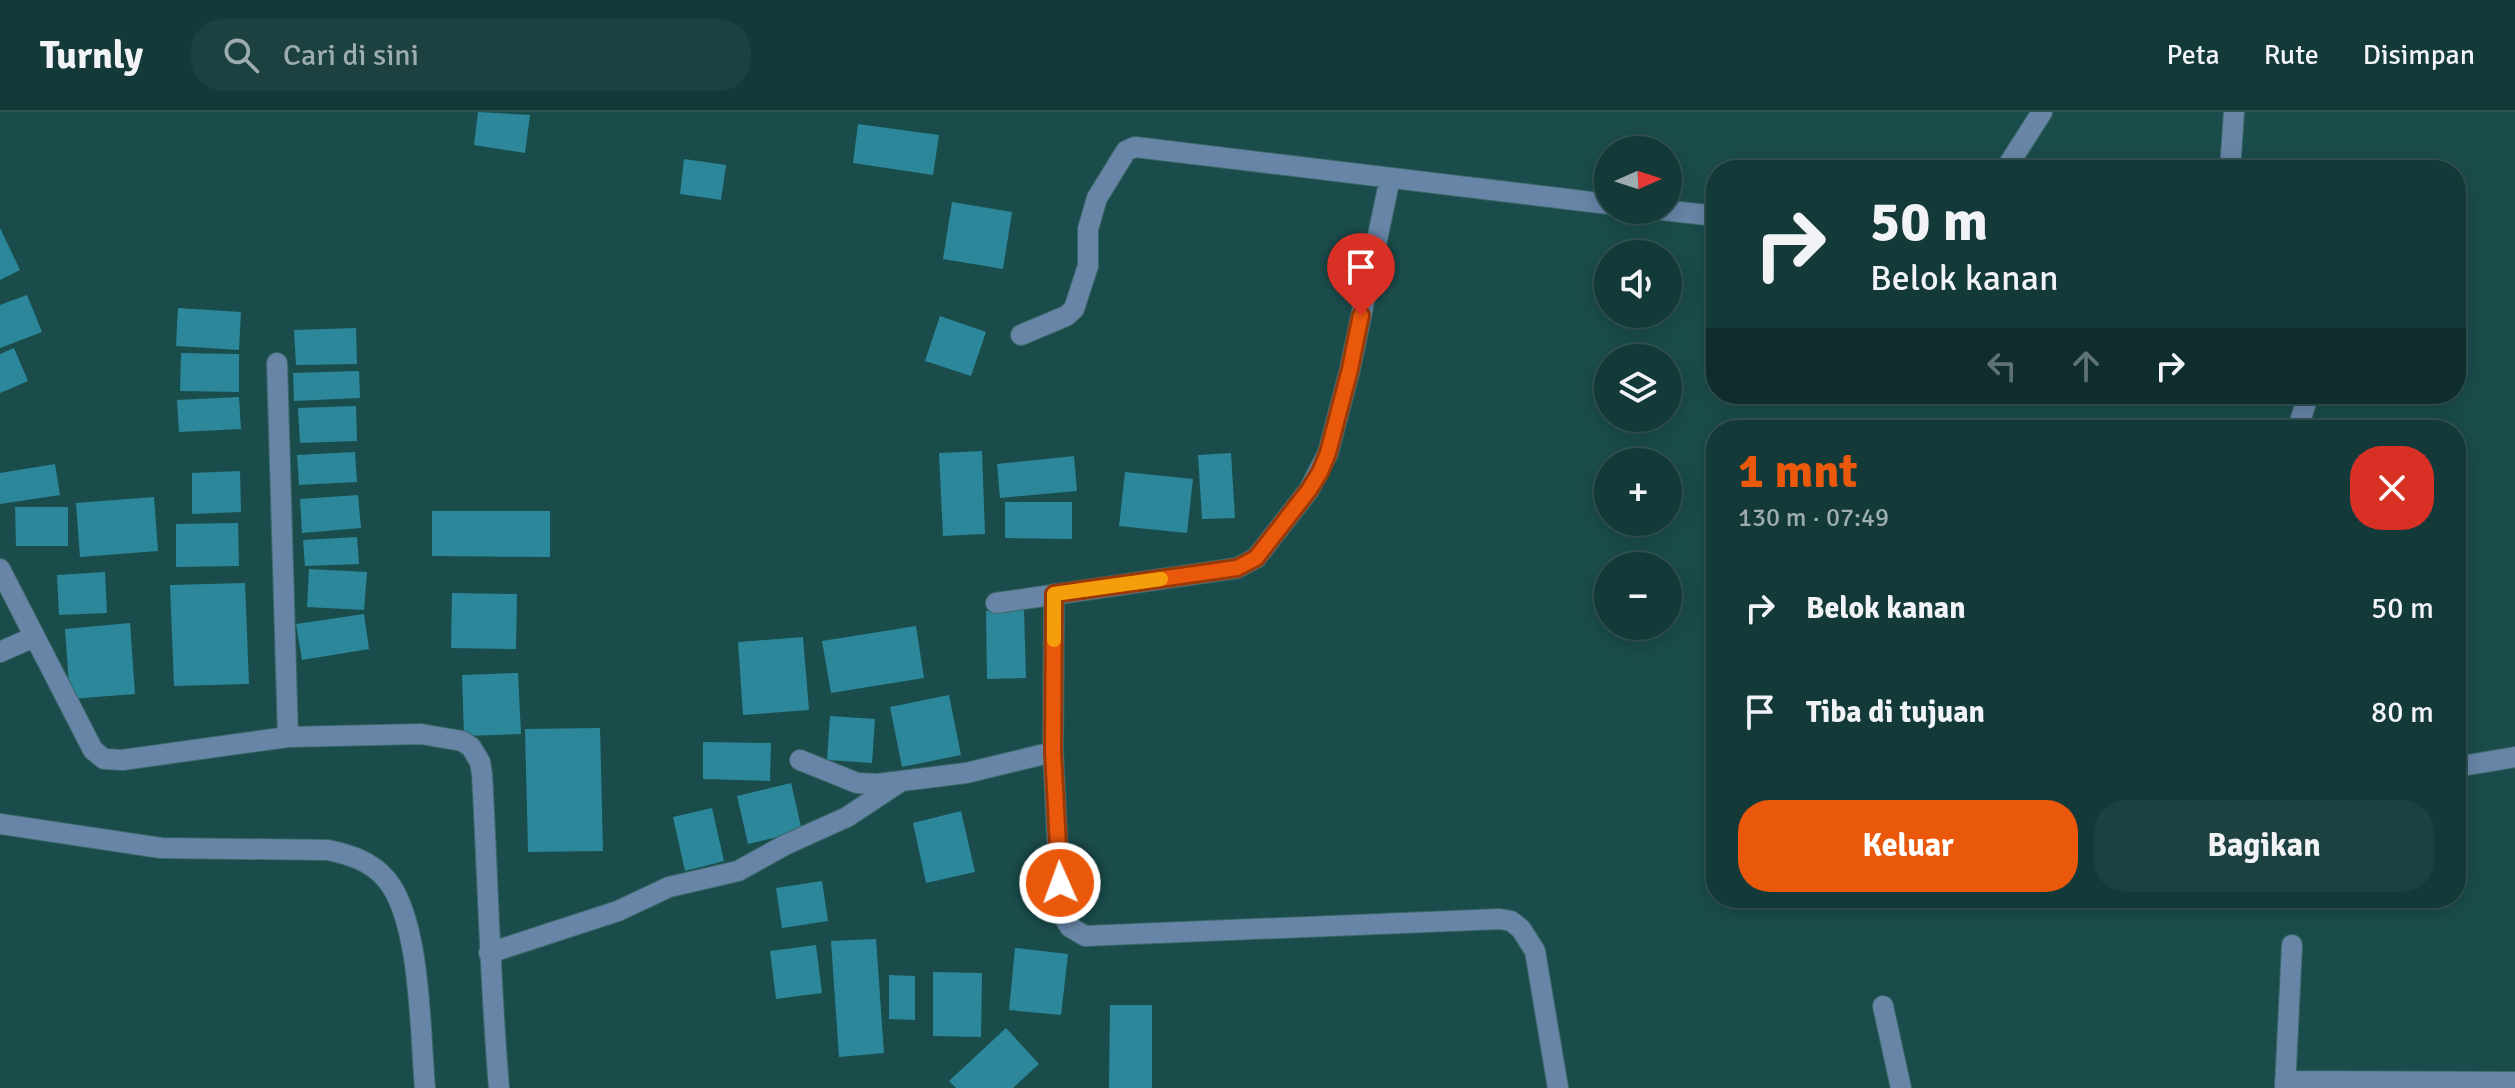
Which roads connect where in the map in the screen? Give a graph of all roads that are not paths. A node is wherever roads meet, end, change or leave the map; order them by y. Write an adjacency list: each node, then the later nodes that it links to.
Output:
1 (2042, 112): 3 (street)
2 (2234, 112): 4 (street)
3 (2011, 160)
4 (2231, 160)
5 (1390, 178): 6 (street); 9 (street); 12 (street)
6 (1594, 202)
7 (1682, 212): 8 (street)
8 (1706, 215)
9 (1021, 335)
10 (277, 363): 16 (street)
11 (0, 569): 14 (street)
12 (1054, 594): 13 (street); 17 (street)
13 (996, 603)
14 (34, 637): 15 (street); 16 (street)
15 (0, 652)
16 (288, 737): 24 (street)
17 (1053, 752): 21 (street); 30 (street)
18 (2515, 757): 20 (street)
19 (800, 760): 21 (street)
20 (2466, 765)
21 (900, 782): 24 (street)
22 (0, 824): 28 (street)
23 (2292, 945): 27 (street)
24 (489, 953): 29 (street)
25 (1883, 1006): 31 (street)
26 (2515, 1082): 27 (street)
27 (2285, 1084)
28 (425, 1088)
29 (499, 1088)
30 (1558, 1088)
31 (1901, 1088)

